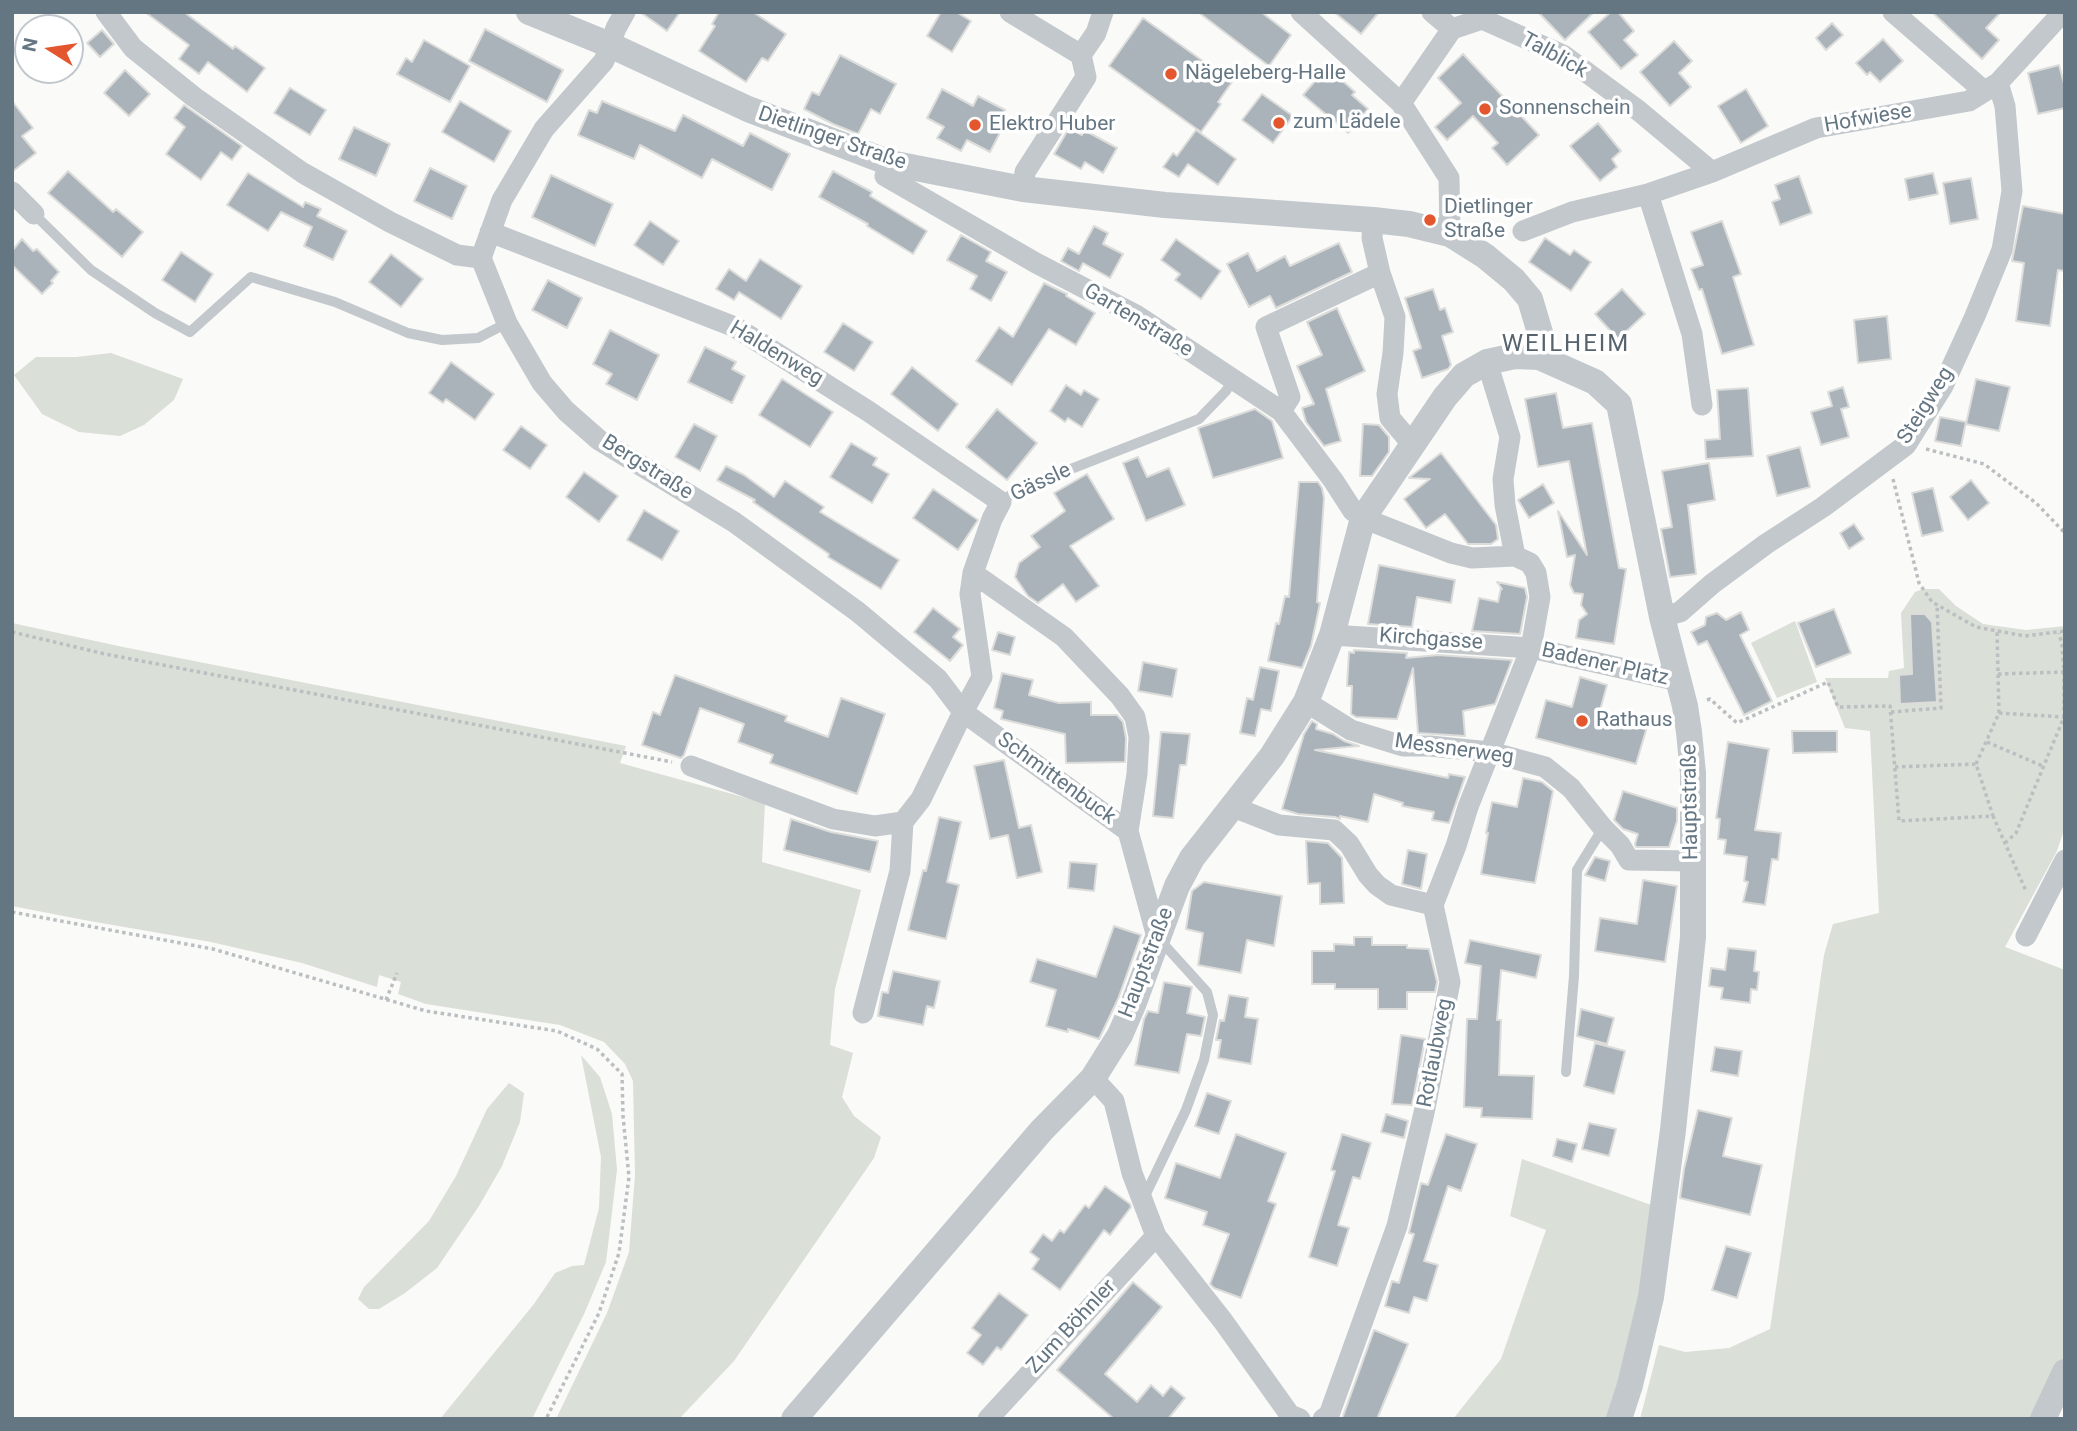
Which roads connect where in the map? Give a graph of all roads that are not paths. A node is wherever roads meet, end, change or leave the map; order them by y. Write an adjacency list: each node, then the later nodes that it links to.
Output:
1 (106, 12): 25 (street)
2 (529, 12): 11 (street, Dietlinger Straße)
3 (625, 12): 11 (street)
4 (1010, 12): 12 (street)
5 (1103, 12): 12 (street)
6 (1301, 12): 14 (street)
7 (1432, 12): 10 (street)
8 (1893, 12): 13 (street)
9 (2063, 12): 13 (street, Hofwiese)
10 (1452, 29): 14 (street); 16 (street, Talblick)
11 (610, 45): 15 (street, Dietlinger Straße); 23 (street)
12 (1081, 55): 17 (street)
13 (1991, 87): 16 (street, Hofwiese); 38 (street, Steigweg)
14 (1401, 103): 24 (street)
15 (890, 163): 17 (street, Dietlinger Straße); 30 (street, Gartenstraße)
16 (1712, 172): 19 (street, Hofwiese)
17 (1023, 189): 21 (street, Dietlinger Straße)
18 (12, 192): 20 (street)
19 (1648, 194): 22 (street, Hofwiese); 31 (street)
20 (34, 214): 27 (lane)
21 (1373, 219): 24 (street, Dietlinger Straße); 26 (street)
22 (1523, 231)
23 (490, 232): 25 (street); 34 (street, Haldenweg)
24 (1450, 234): 28 (street, Dietlinger Straße)
25 (481, 258): 27 (street, Bergstraße)
26 (1380, 273): 32 (street); 33 (street)
27 (507, 323): 43 (street, Bergstraße)
28 (1539, 357): 29 (street, Hauptstraße); 38 (street, Hauptstraße)
29 (1487, 362): 33 (street, Hauptstraße); 36 (street)
30 (1233, 379): 32 (street, Gartenstraße); 34 (lane, Gässle)
31 (1702, 405)
32 (1281, 411): 35 (street, Gartenstraße)
33 (1412, 444): 35 (street, Hauptstraße)
34 (1001, 502): 37 (street, Gässle)
35 (1363, 518): 36 (street); 39 (street, Hauptstraße)
36 (1515, 556): 40 (street)
37 (973, 573): 43 (street, Gässle); 49 (street)
38 (1662, 617): 41 (street, Hauptstraße)
39 (1332, 635): 40 (street, Kirchgasse); 42 (street, Hauptstraße)
40 (1531, 648): 41 (street, Badener Platz); 44 (street)
41 (1682, 694): 51 (street, Hauptstraße)
42 (1306, 702): 44 (street, Messnerweg); 46 (street, Hauptstraße)
43 (962, 712): 47 (street); 49 (street, Schmittenbuck)
44 (1490, 752): 48 (street, Messnerweg); 52 (street)
45 (691, 766): 47 (street)
46 (1233, 807): 52 (street); 54 (street, Hauptstraße)
47 (902, 822): 55 (street)
48 (1603, 828): 51 (street, Messnerweg); 56 (lane)
49 (1128, 831): 54 (street, Schmittenbuck)
50 (2065, 860): 53 (street)
51 (1693, 862): 65 (street, Hauptstraße)
52 (1433, 905): 64 (street, Rotlaubweg)
53 (2026, 936)
54 (1157, 937): 57 (street, Hauptstraße); 58 (lane)
55 (863, 1013)
56 (1566, 1072)
57 (1093, 1078): 58 (street); 61 (street, Hauptstraße)
58 (1142, 1202): 59 (street)
59 (1156, 1236): 62 (street, Zum Böhnler); 63 (street)
60 (2065, 1372): 66 (street)
61 (794, 1419)
62 (988, 1419)
63 (1300, 1419)
64 (1323, 1419)
65 (1619, 1419)
66 (2043, 1419)

